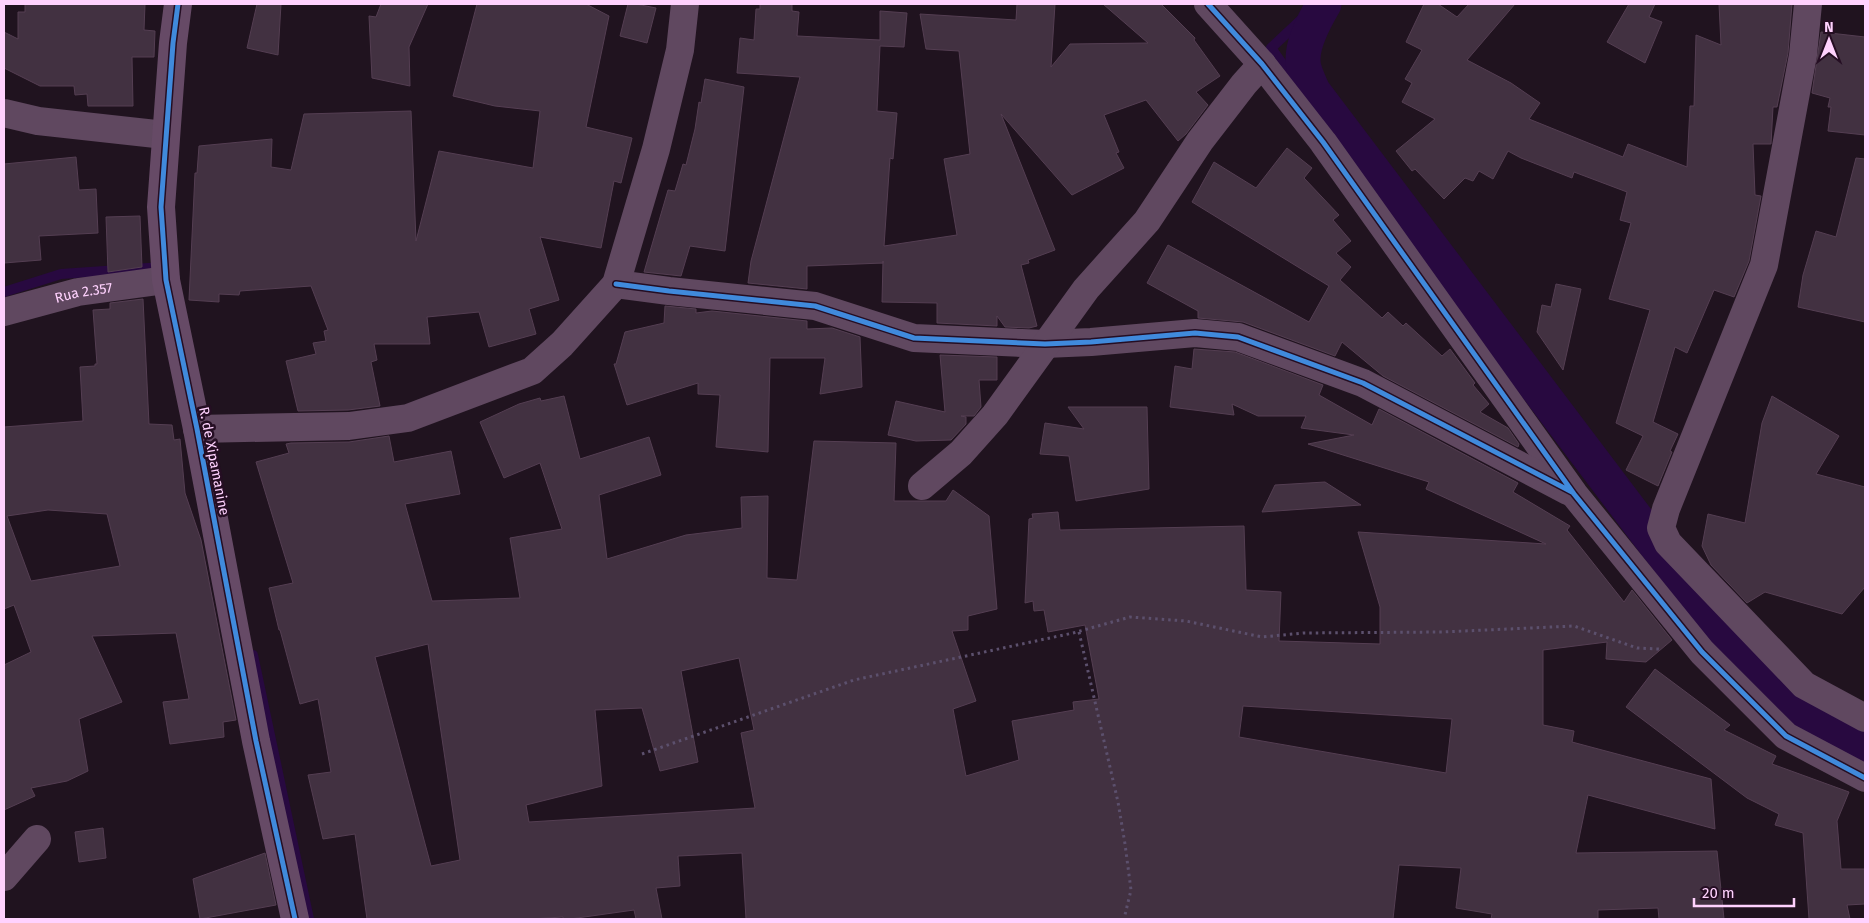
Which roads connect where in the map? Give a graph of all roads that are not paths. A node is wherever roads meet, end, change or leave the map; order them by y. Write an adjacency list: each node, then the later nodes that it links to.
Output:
1 (178, 4): 7 (street, R. de Xipamanine)
2 (685, 4): 9 (street)
3 (1208, 4): 5 (street)
4 (1808, 4): 15 (street)
5 (1262, 64): 11 (street); 14 (street)
6 (4, 113): 7 (street)
7 (165, 135): 8 (street, R. de Xipamanine)
8 (166, 280): 10 (street, Rua 2.357); 12 (street, R. de Xipamanine)
9 (616, 284): 11 (street); 12 (street)
10 (4, 312)
11 (1045, 344): 13 (street); 14 (street)
12 (197, 430): 19 (street, R. de Xipamanine)
13 (922, 486)
14 (1574, 494): 16 (street)
15 (1865, 718)
16 (1865, 778)
17 (37, 840): 18 (street)
18 (4, 877)
19 (294, 919)

